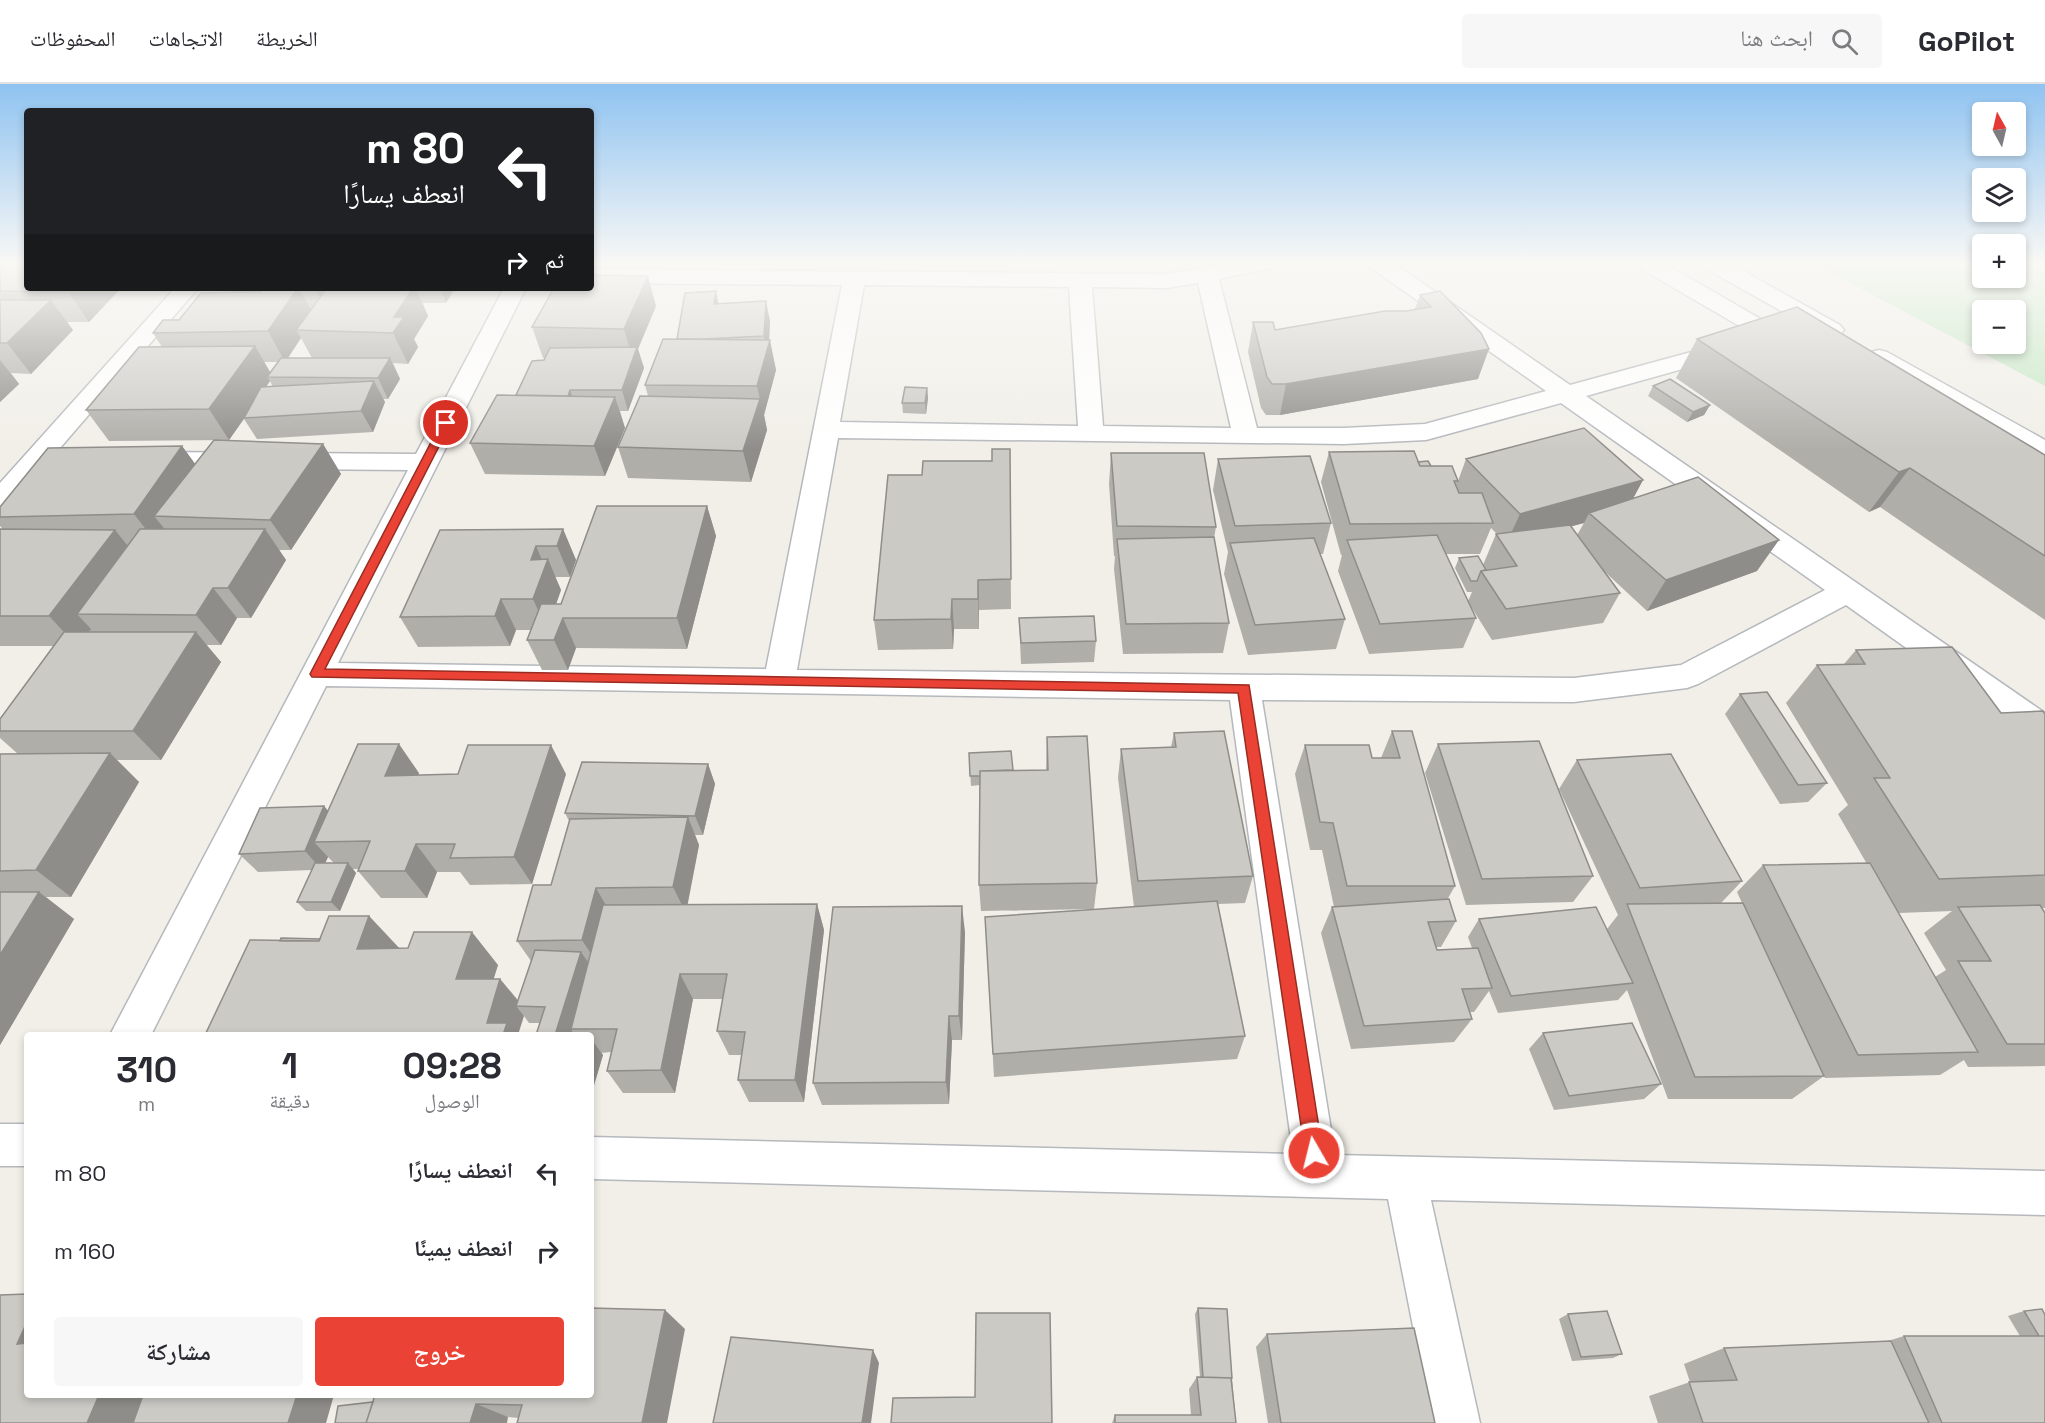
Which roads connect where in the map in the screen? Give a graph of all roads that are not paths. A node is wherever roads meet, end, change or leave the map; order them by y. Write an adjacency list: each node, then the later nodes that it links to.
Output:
1 (155, 324): 16 (street)
2 (497, 324): 19 (street)
3 (846, 324): 12 (street)
4 (1083, 324): 13 (street)
5 (1219, 324): 14 (street)
6 (1467, 324): 11 (street)
7 (1753, 324): 9 (street)
8 (1821, 324): 15 (street)
9 (1775, 337): 10 (street); 11 (street)
10 (1806, 354)
11 (1565, 394): 14 (street); 21 (street)
12 (826, 430): 13 (street); 23 (street)
13 (1091, 433): 14 (street)
14 (1246, 436)
15 (2045, 451)
16 (36, 459): 17 (street); 20 (street)
17 (71, 459)
18 (130, 460): 19 (street)
19 (426, 462): 22 (street)
20 (0, 500)
21 (1848, 591): 24 (street); 25 (street)
22 (316, 674): 23 (street); 26 (street)
23 (780, 680): 24 (street)
24 (1244, 688): 30 (street)
25 (2045, 730)
26 (132, 1032)
27 (0, 1144): 28 (street)
28 (24, 1145)
29 (594, 1158): 30 (street)
30 (1317, 1176): 31 (street)
31 (1405, 1178): 32 (street); 33 (street)
32 (2045, 1193)
33 (1456, 1423)

